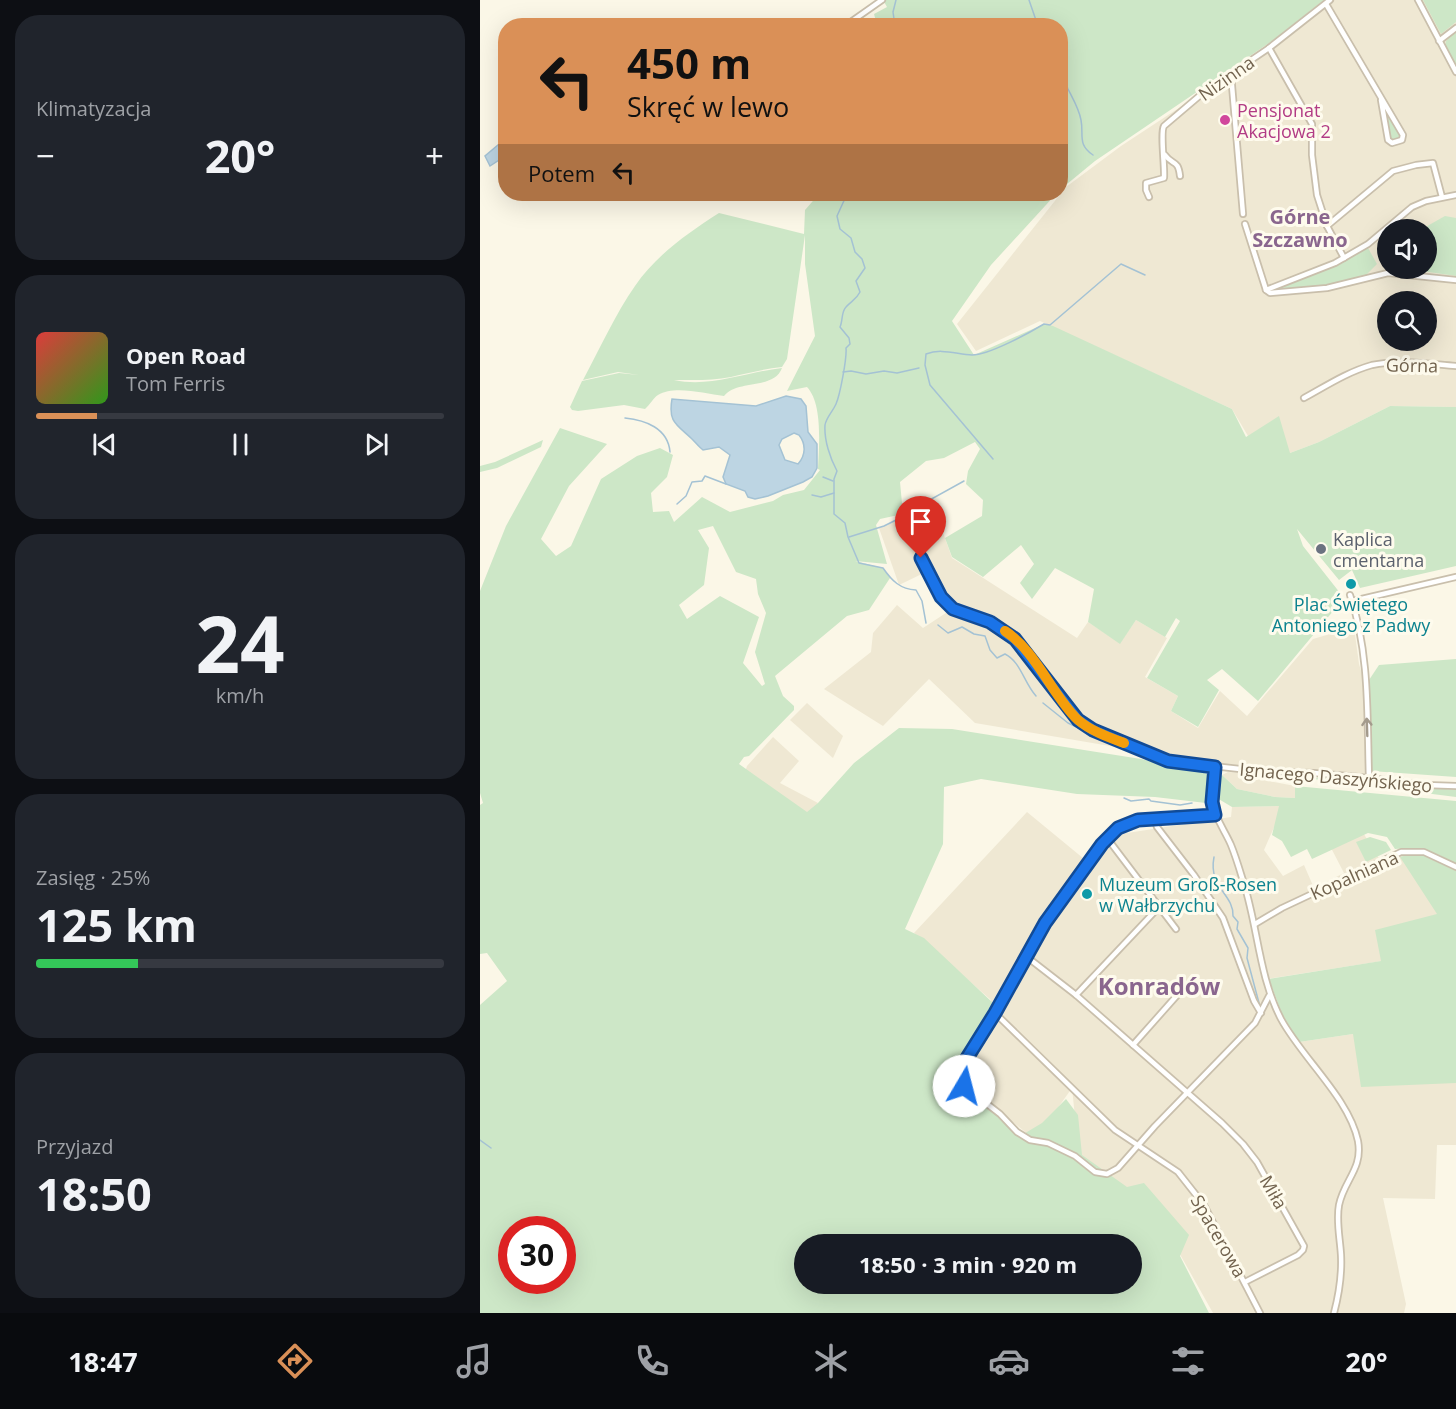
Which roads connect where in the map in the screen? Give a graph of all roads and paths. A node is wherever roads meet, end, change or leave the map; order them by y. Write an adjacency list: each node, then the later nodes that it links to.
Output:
1 (1418, 0): 6 (street)
2 (879, 1): 4 (street)
3 (1328, 2): 7 (street, Nizinna); 10 (street)
4 (856, 18)
5 (1456, 28): 6 (street)
6 (1439, 41): 8 (street)
7 (1269, 48): 9 (street, Nizinna); 18 (street)
8 (1456, 72)
9 (1231, 74): 11 (street, Nizinna); 16 (street)
10 (1381, 100): 10 (street)
11 (1165, 155): 12 (street); 14 (street, Nizinna)
12 (1180, 176)
13 (1456, 195): 15 (street)
14 (1149, 197)
15 (1442, 197): 18 (street); 19 (street)
16 (1243, 213)
17 (1245, 224): 21 (street)
18 (1327, 226): 19 (street)
19 (1344, 258): 21 (street)
20 (1456, 280): 21 (street)
21 (1266, 290)
22 (1456, 366): 23 (street, Górna)
23 (1304, 398)
24 (906, 522): 28 (street, Ignacego Daszyńskiego)
25 (1456, 577): 27 (street)
26 (1350, 595): 27 (street)
27 (1353, 602): 29 (street, one-way to 27)
28 (1215, 767): 29 (street, Ignacego Daszyńskiego); 31 (street)
29 (1369, 778): 30 (street, Ignacego Daszyńskiego)
30 (1456, 786)
31 (1215, 815): 32 (street); 36 (street)
32 (1154, 819): 33 (street); 42 (street)
33 (1107, 838): 35 (street); 38 (street)
34 (1456, 867): 36 (street, Kopalniana)
35 (1159, 907): 37 (street); 40 (street)
36 (1255, 924): 41 (street)
37 (1176, 929)
38 (1027, 957): 40 (street, Miła); 43 (street)
39 (1180, 992): 44 (street)
40 (1076, 995): 44 (street, Miła)
41 (1269, 996): 42 (street); 49 (street)
42 (1262, 1012): 45 (street)
43 (995, 1013): 46 (street, Spacerowa); 46 (street)
44 (1133, 1045): 45 (street, Miła)
45 (1187, 1093): 46 (street); 47 (street, Miła)
46 (1139, 1145): 47 (street, Spacerowa)
47 (1245, 1282): 48 (street, Spacerowa)
48 (1260, 1313)
49 (1334, 1313)

